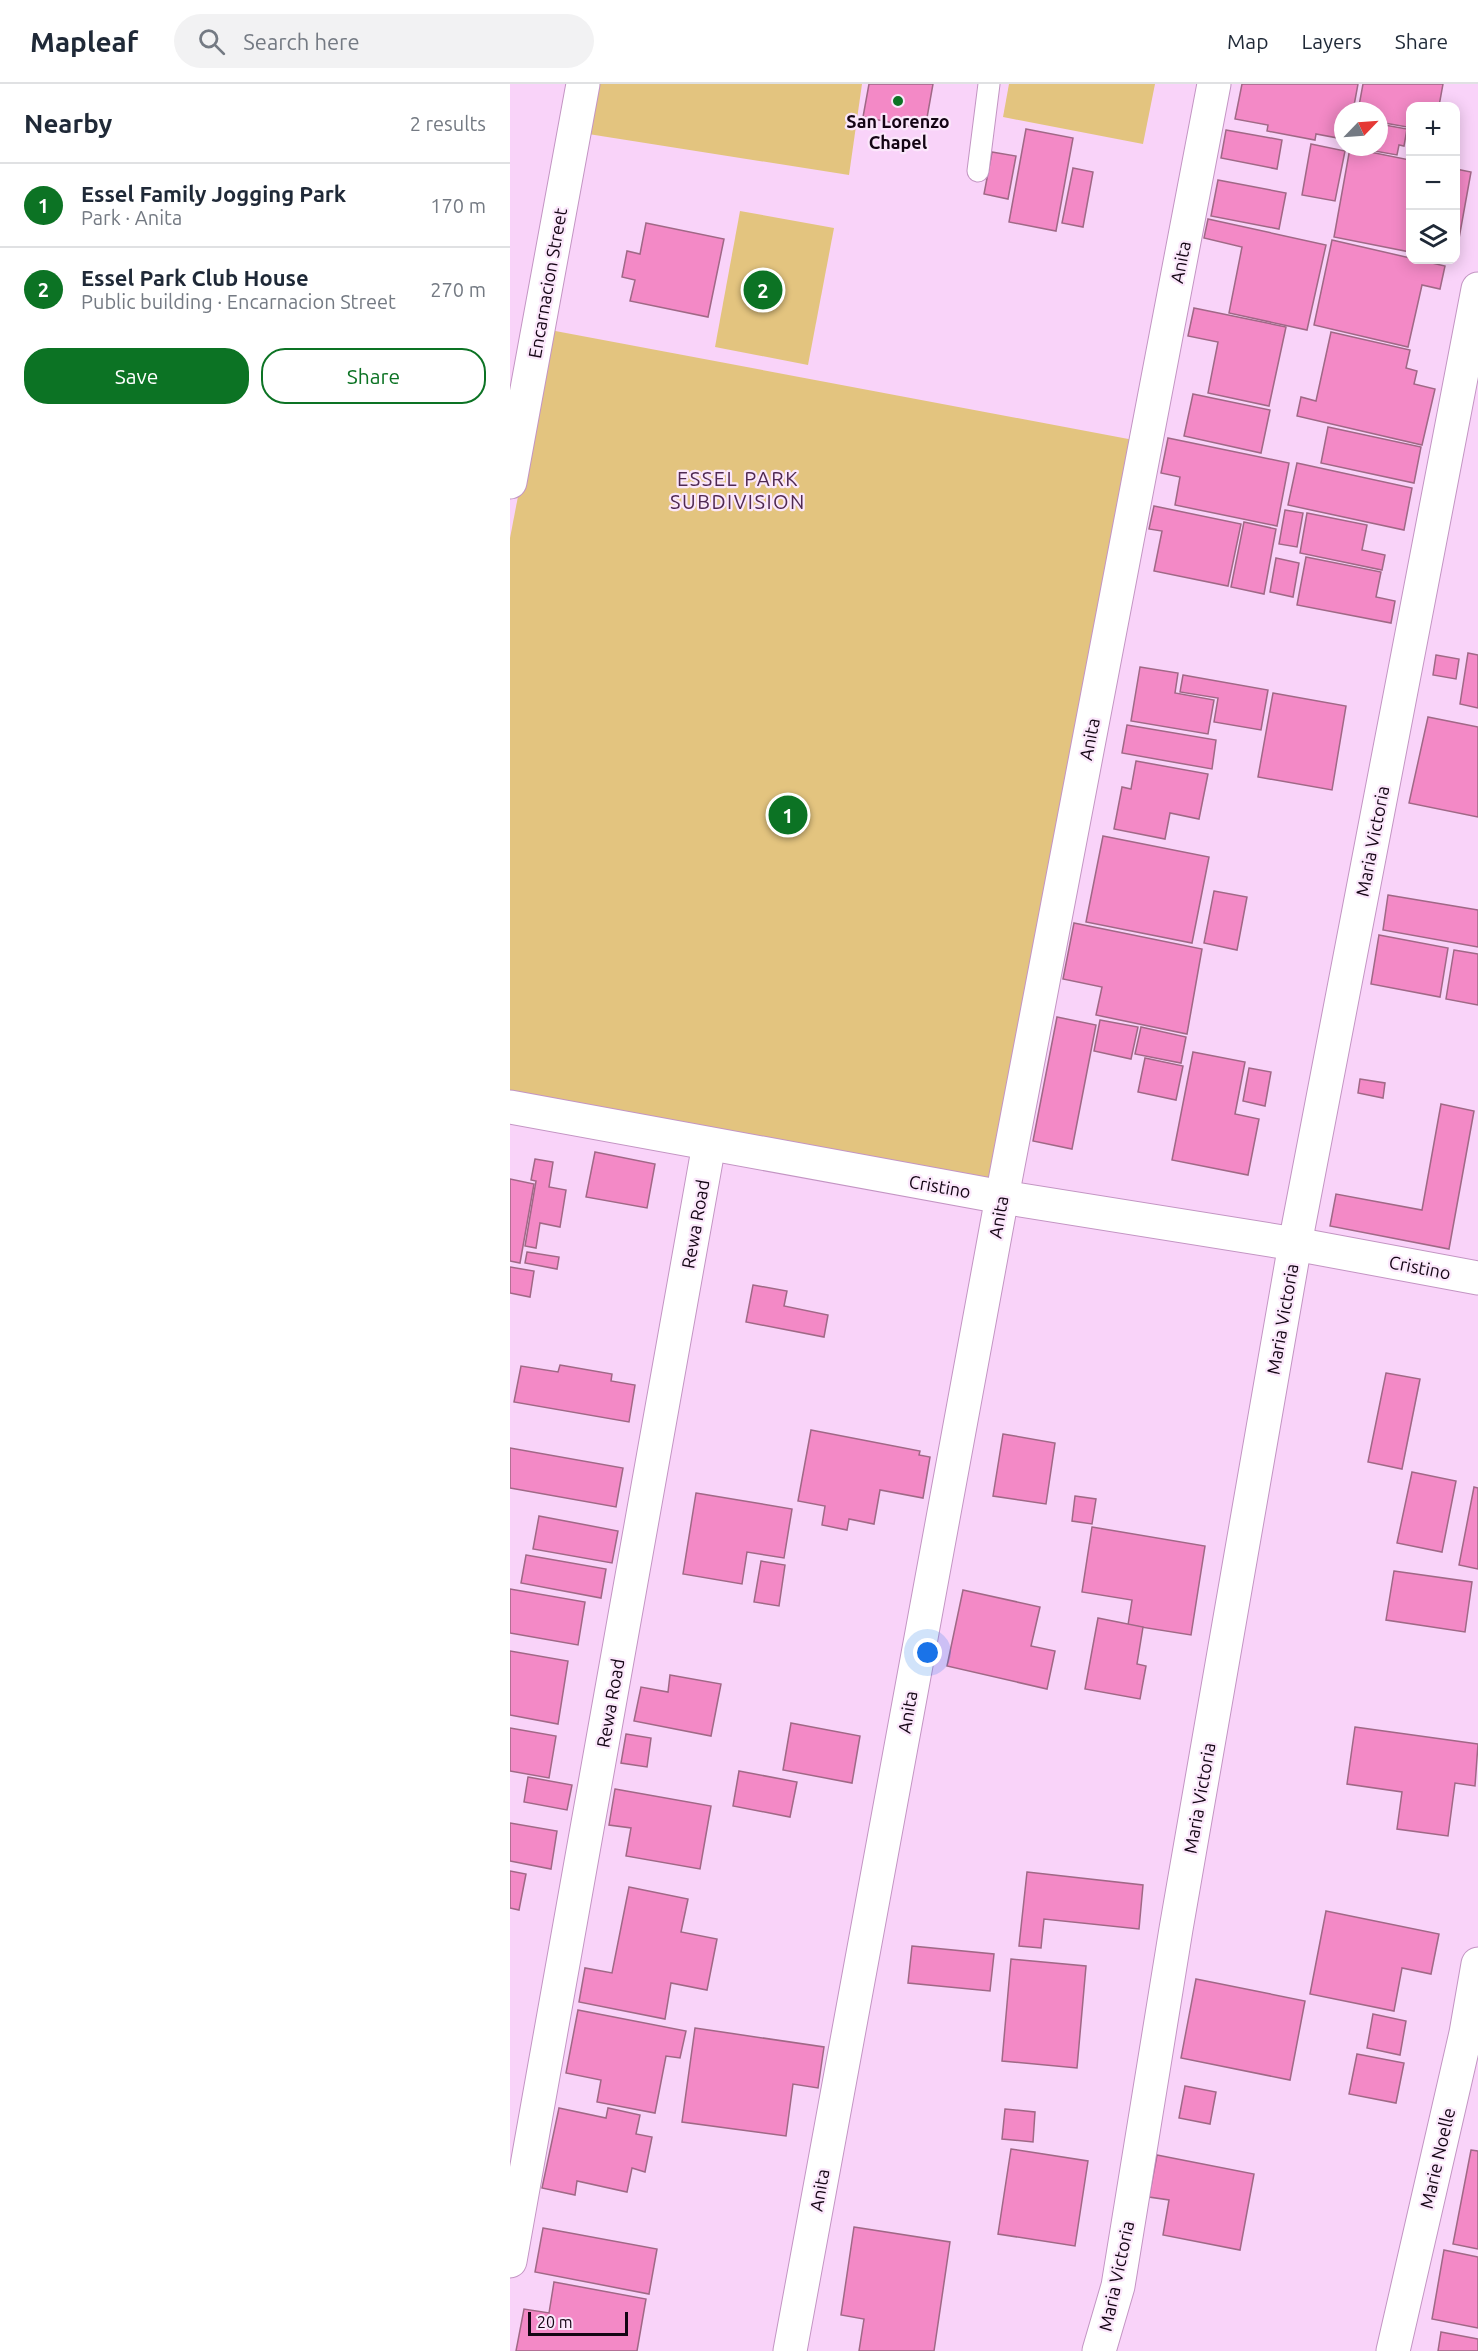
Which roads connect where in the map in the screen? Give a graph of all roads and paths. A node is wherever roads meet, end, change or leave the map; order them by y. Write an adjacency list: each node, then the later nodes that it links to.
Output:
1 (583, 84): 6 (street, Encarnacion Street)
2 (989, 84): 4 (lane)
3 (1214, 84): 10 (street, Anita)
4 (978, 171)
5 (1478, 289): 11 (street, Maria Victoria)
6 (519, 389): 7 (street, Encarnacion Street)
7 (510, 482)
8 (510, 1107): 9 (street, Cristino)
9 (710, 1144): 10 (street, Cristino); 14 (street, Rewa Road)
10 (1002, 1197): 11 (street, Cristino); 15 (street, Anita)
11 (1295, 1244): 12 (street, Cristino); 16 (street, Maria Victoria)
12 (1478, 1278)
13 (1478, 1964): 17 (street, Marie Noelle)
14 (510, 2261)
15 (790, 2351)
16 (1099, 2351)
17 (1393, 2351)

